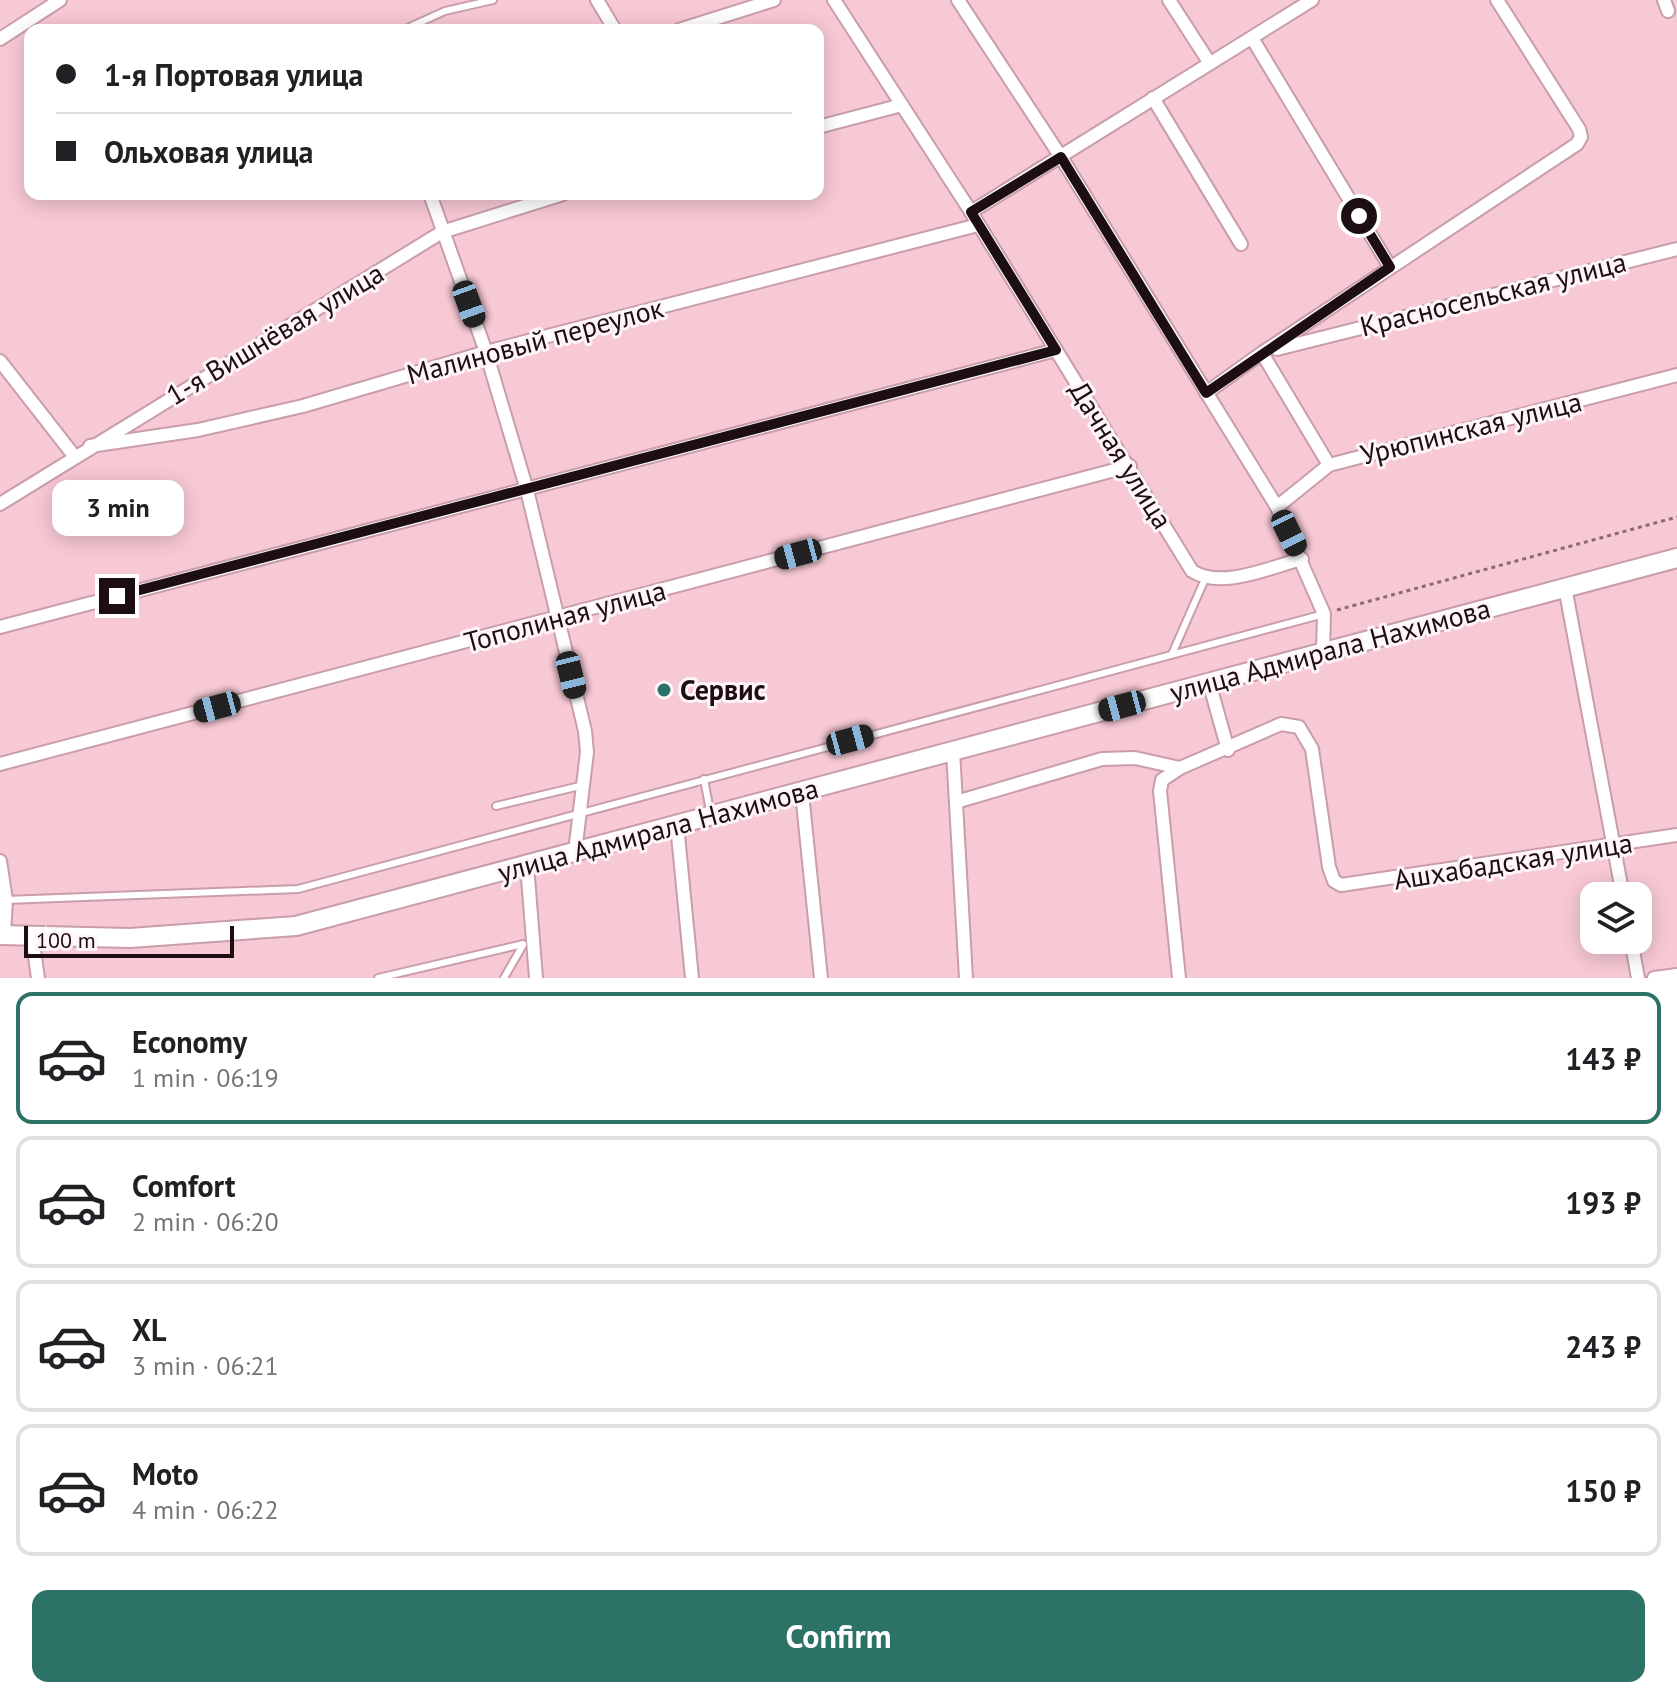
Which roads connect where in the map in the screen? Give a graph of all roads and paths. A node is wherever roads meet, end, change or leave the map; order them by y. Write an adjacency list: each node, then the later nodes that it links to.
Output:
1 (60, 0): 15 (street)
2 (493, 0): 11 (lane)
3 (597, 0): 12 (street)
4 (774, 0): 10 (street)
5 (834, 0): 18 (street, Дачная улица)
6 (958, 0): 20 (street)
7 (1169, 0): 16 (street)
8 (1312, 0): 14 (street)
9 (1497, 0): 28 (street)
10 (754, 3): 13 (street)
11 (416, 24)
12 (611, 24)
13 (696, 24)
14 (1252, 38): 16 (street); 28 (street)
15 (0, 39)
16 (1209, 62): 17 (street)
17 (1153, 98): 20 (street); 26 (street)
18 (902, 105): 19 (street); 23 (street, Дачная улица)
19 (824, 125)
20 (1061, 157): 23 (street); 34 (street)
21 (432, 200): 25 (street)
22 (544, 200): 25 (street, 1-я Вишнёвая улица)
23 (971, 212): 24 (street, Дачная улица)
24 (978, 225): 29 (street, Дачная улица); 30 (street, Малиновый переулок)
25 (442, 232): 30 (street); 35 (street, 1-я Вишнёвая улица)
26 (1241, 244)
27 (1677, 249): 31 (street, Красносельская улица)
28 (1390, 267): 31 (street)
29 (1056, 350): 38 (street, Дачная улица); 39 (street)
30 (486, 352): 35 (street, Малиновый переулок); 39 (street)
31 (1262, 353): 34 (street); 37 (street)
32 (0, 361): 36 (street)
33 (1677, 375): 37 (street, Урюпинская улица)
34 (1206, 393): 41 (street)
35 (90, 446): 36 (street, 1-я Вишнёвая улица)
36 (75, 457): 40 (street, 1-я Вишнёвая улица)
37 (1329, 465): 41 (street, Урюпинская улица)
38 (1130, 466): 45 (street, Дачная улица); 48 (street, Тополиная улица)
39 (527, 490): 48 (street); 49 (street)
40 (0, 504)
41 (1277, 507): 44 (street)
42 (1677, 517): 47 (path)
43 (1677, 558): 46 (main road, улица Адмирала Нахимова)
44 (1302, 559): 45 (street); 47 (street)
45 (1205, 579): 51 (lane)
46 (1565, 587): 50 (main road, улица Адмирала Нахимова); 66 (street)
47 (1324, 614): 50 (street); 51 (lane)
48 (557, 618): 55 (street, Тополиная улица); 58 (street)
49 (0, 627)
50 (1323, 652): 52 (main road, улица Адмирала Нахимова)
51 (1172, 654): 57 (lane)
52 (1209, 682): 53 (street); 54 (main road, улица Адмирала Нахимова)
53 (1228, 750): 56 (street); 66 (street, Ашхабадская улица)
54 (953, 751): 59 (main road, улица Адмирала Нахимова); 60 (street)
55 (0, 764)
56 (1180, 768): 60 (street); 86 (street)
57 (704, 779): 62 (lane); 63 (lane)
58 (584, 785): 61 (lane); 62 (street)
59 (802, 793): 63 (main road, улица Адмирала Нахимова); 84 (street)
60 (956, 802): 85 (street)
61 (496, 806)
62 (581, 812): 67 (street); 71 (lane)
63 (711, 816): 64 (main road, улица Адмирала Нахимова)
64 (677, 825): 67 (main road, улица Адмирала Нахимова); 83 (street)
65 (1677, 835): 66 (street, Ашхабадская улица)
66 (1614, 846): 70 (street)
67 (575, 852): 69 (main road, улица Адмирала Нахимова)
68 (0, 861): 71 (street)
69 (527, 865): 73 (main road, улица Адмирала Нахимова); 74 (street)
70 (1620, 882)
71 (6, 900): 72 (street)
72 (2, 935): 73 (main road, улица Адмирала Нахимова)
73 (32, 936): 78 (street)
74 (528, 943): 76 (lane); 81 (lane); 82 (street)
75 (1634, 954): 87 (street)
76 (414, 967): 79 (lane); 80 (lane)
77 (1677, 975): 88 (street)
78 (38, 978)
79 (378, 978)
80 (410, 978)
81 (504, 978)
82 (536, 978)
83 (692, 978)
84 (821, 978)
85 (966, 978)
86 (1179, 978)
87 (1638, 978)
88 (1654, 978)

